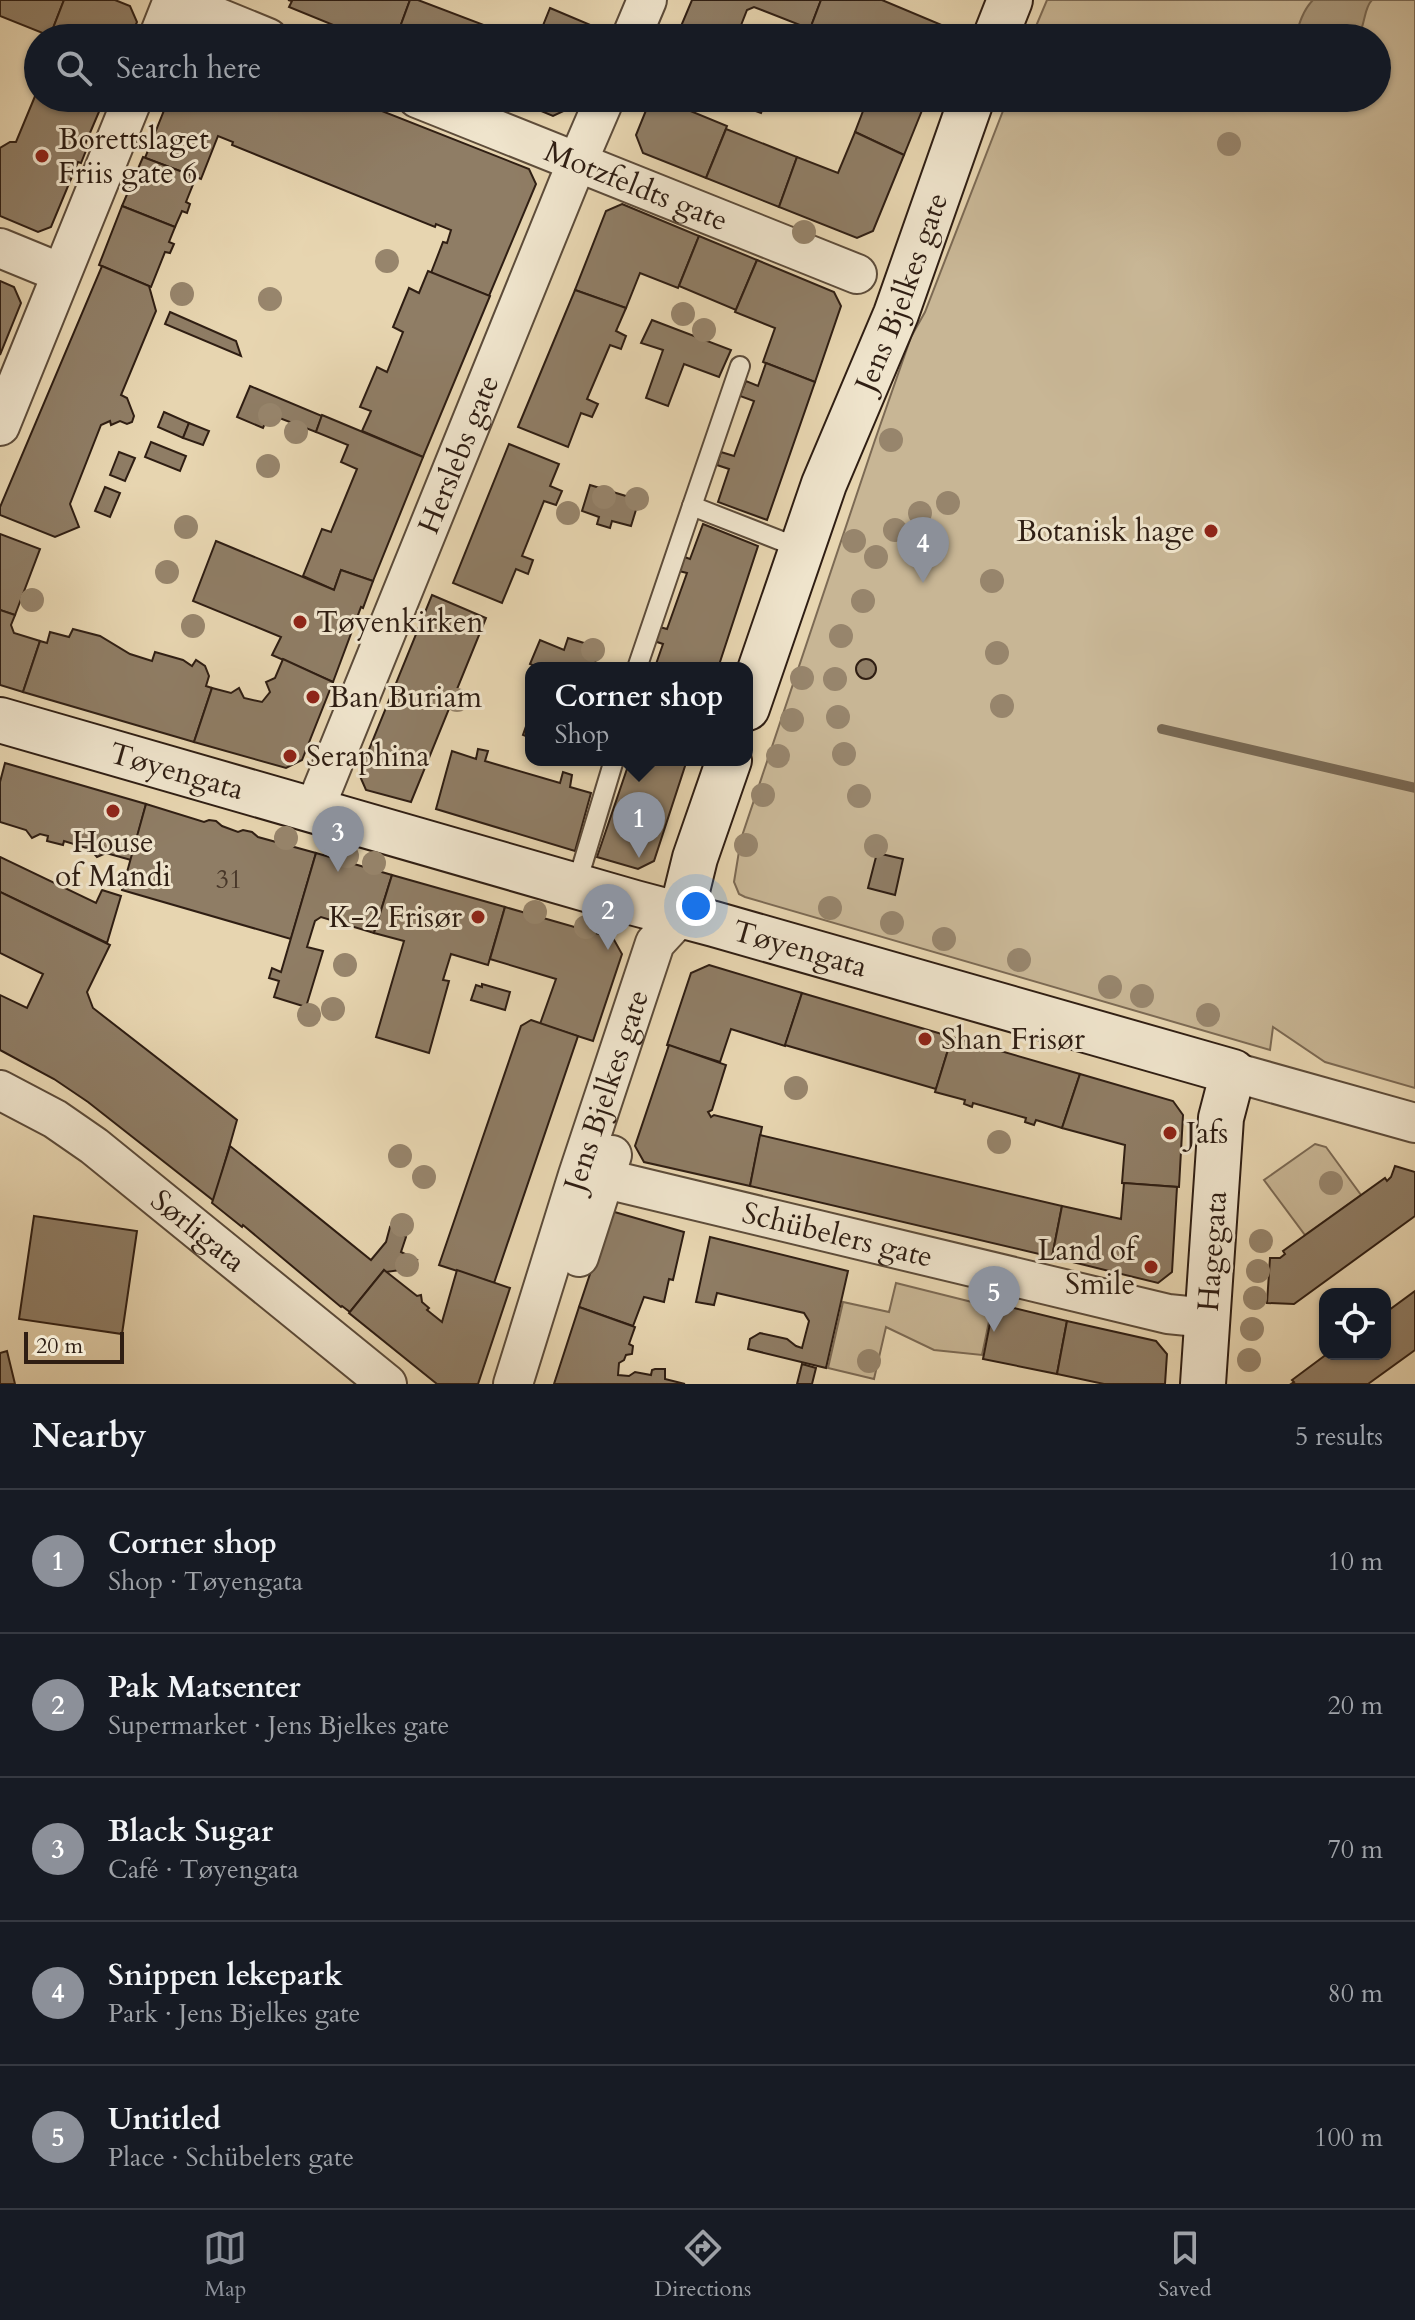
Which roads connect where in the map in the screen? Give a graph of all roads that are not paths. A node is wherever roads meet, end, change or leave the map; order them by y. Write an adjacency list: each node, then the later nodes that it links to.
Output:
1 (174, 0): 4 (street); 5 (street)
2 (647, 0): 6 (street)
3 (1010, 0): 7 (main road)
4 (164, 24)
5 (233, 24)
6 (637, 24)
7 (1001, 24)
8 (127, 112): 14 (street)
9 (453, 112): 12 (street, Motzfeldts gate)
10 (599, 112): 12 (street, Herslebs gate)
11 (964, 112): 19 (main road, Jens Bjelkes gate)
12 (577, 161): 15 (street, Motzfeldts gate); 25 (street, Herslebs gate)
13 (0, 248): 14 (street)
14 (61, 273): 17 (street)
15 (857, 274)
16 (740, 366): 18 (lane)
17 (0, 426)
18 (692, 506): 19 (lane); 20 (lane)
19 (802, 549): 21 (main road, Jens Bjelkes gate)
20 (639, 662)
21 (753, 691)
22 (0, 720): 25 (main road, Tøyengata)
23 (612, 766): 26 (lane)
24 (727, 766): 27 (main road, Jens Bjelkes gate)
25 (314, 810): 26 (main road, Tøyengata)
26 (576, 886): 27 (main road, Tøyengata)
27 (681, 915): 28 (main road, Tøyengata); 31 (street); 35 (street, Jens Bjelkes gate)
28 (1233, 1072): 30 (street, Tøyengata); 33 (main road, Hagegata)
29 (0, 1090): 34 (street, Sørligata)
30 (1415, 1123)
31 (606, 1179): 32 (street); 33 (street, Schübelers gate)
32 (579, 1257)
33 (1208, 1318): 36 (main road, Hagegata)
34 (387, 1384)
35 (513, 1384)
36 (1203, 1384)

